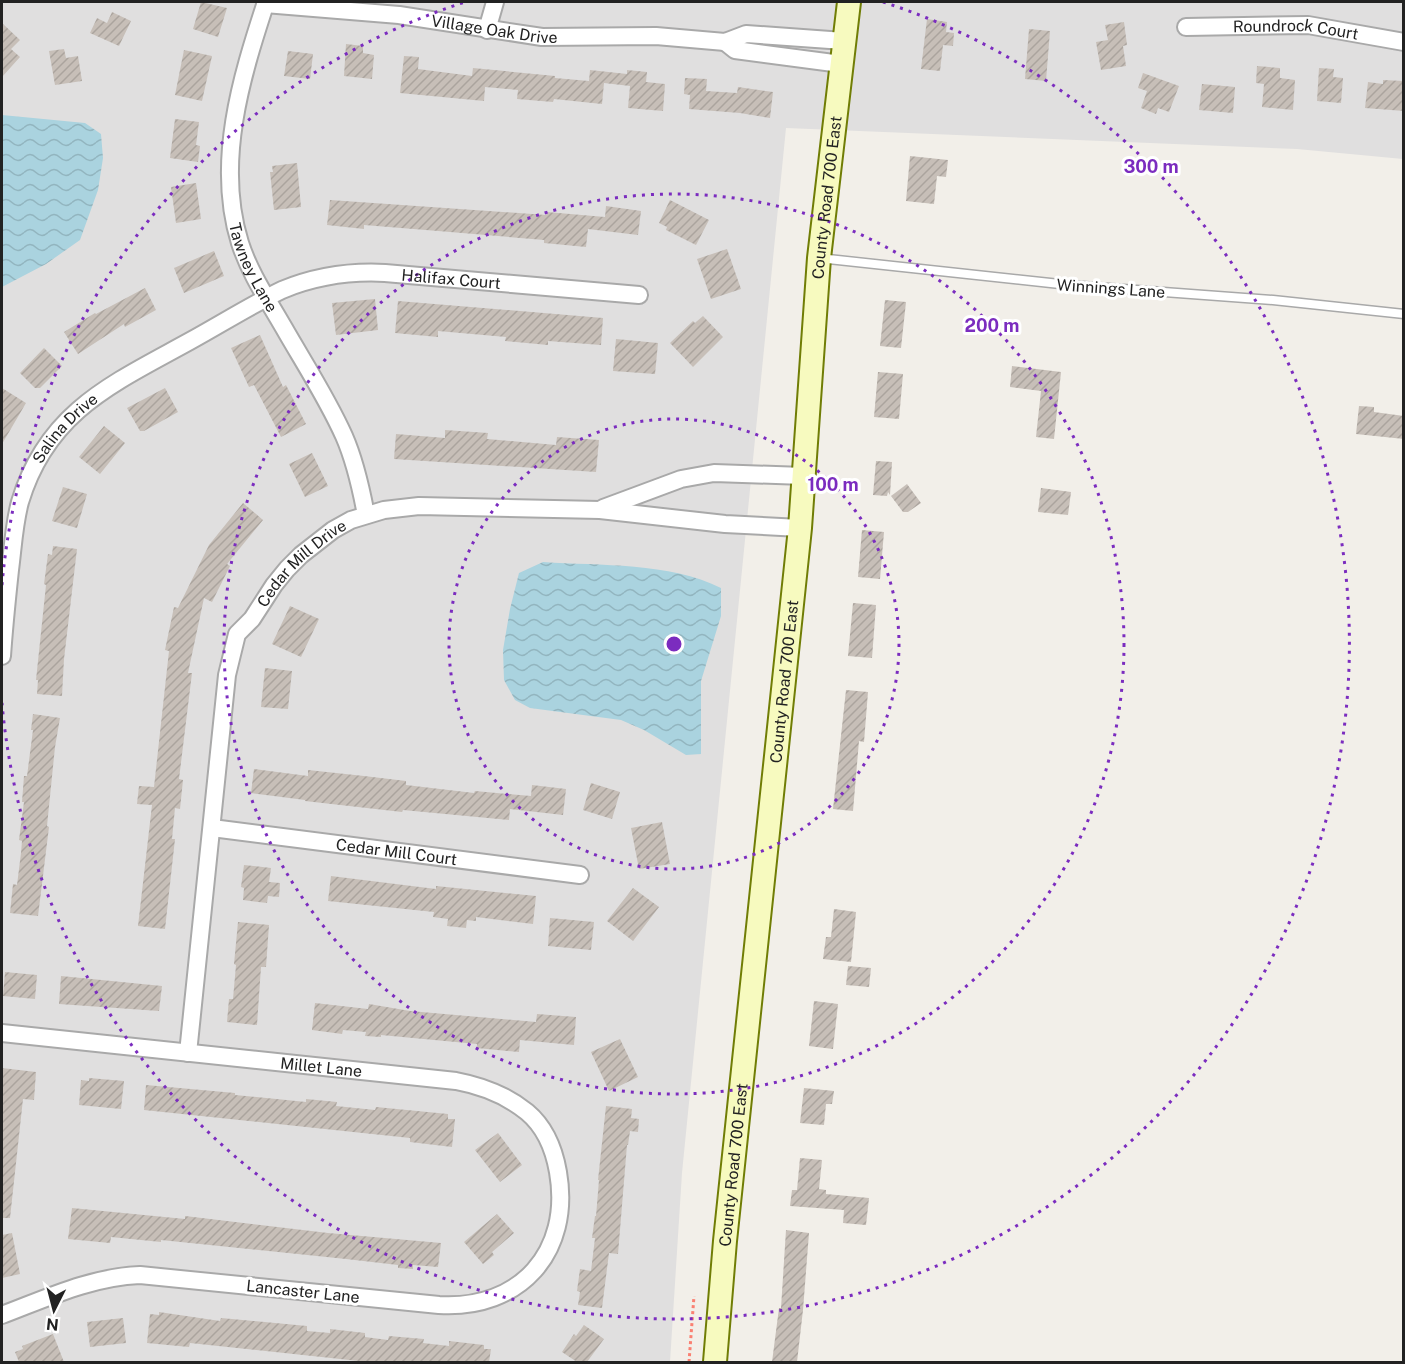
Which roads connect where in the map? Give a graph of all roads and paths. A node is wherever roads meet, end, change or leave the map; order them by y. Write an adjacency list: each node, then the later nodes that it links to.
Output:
1 (495, 2): 5 (street)
2 (849, 2): 6 (main road, County Road 700 East)
3 (265, 3): 5 (street, Village Oak Drive); 12 (street, Tawney Lane)
4 (1186, 27): 8 (street, Roundrock Court)
5 (487, 30): 7 (street, Village Oak Drive)
6 (844, 41): 7 (street, Village Oak Drive); 9 (main road, County Road 700 East)
7 (725, 42): 9 (street, Village Oak Drive)
8 (1404, 42)
9 (841, 64): 10 (main road, County Road 700 East)
10 (819, 258): 13 (lane, Winnings Lane); 14 (main road, County Road 700 East)
11 (639, 295): 12 (street, Halifax Court)
12 (266, 297): 16 (street, Tawney Lane); 18 (street, Salina Drive)
13 (1404, 314)
14 (804, 476): 15 (street); 17 (main road, County Road 700 East)
15 (600, 510): 16 (street, Cedar Mill Drive); 17 (street, Cedar Mill Drive)
16 (366, 515): 19 (street, Cedar Mill Drive)
17 (800, 528): 27 (main road, County Road 700 East)
18 (2, 656)
19 (212, 828): 20 (street, Cedar Mill Court); 22 (street, Cedar Mill Drive)
20 (580, 875)
21 (2, 1033): 22 (street, Millet Lane)
22 (188, 1053): 23 (street, Millet Lane)
23 (561, 1210): 25 (street, Lancaster Lane)
24 (694, 1296): 26 (path)
25 (2, 1315)
26 (689, 1362)
27 (715, 1362)

